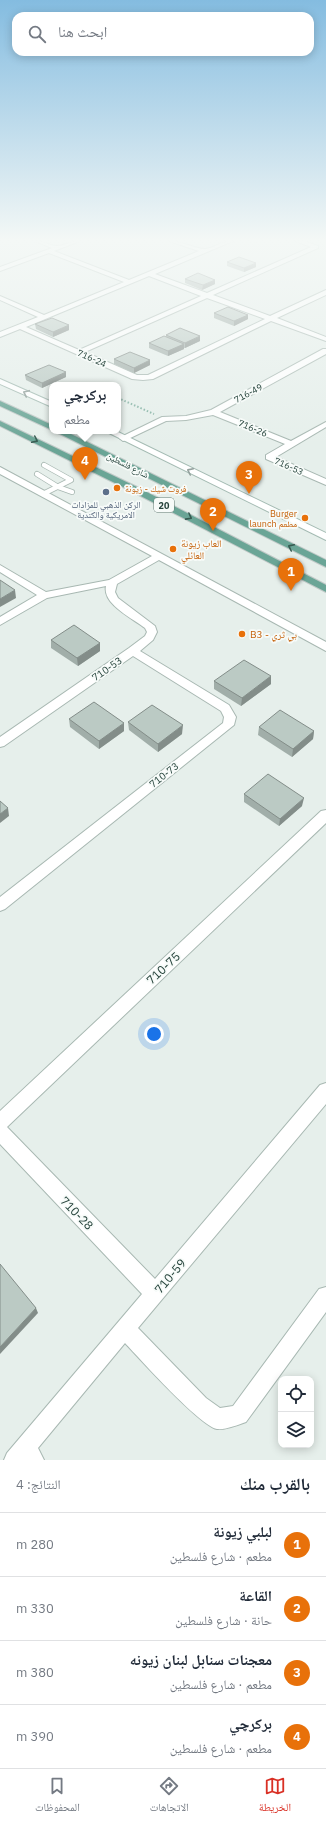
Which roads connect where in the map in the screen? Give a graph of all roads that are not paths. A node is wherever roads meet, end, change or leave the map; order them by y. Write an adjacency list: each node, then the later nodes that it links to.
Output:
1 (26, 309): 6 (street)
2 (63, 309): 6 (street)
3 (179, 309): 12 (street)
4 (245, 309): 7 (street)
5 (289, 309): 7 (street)
6 (44, 317): 8 (street)
7 (270, 318): 10 (street); 12 (street, 716-24)
8 (20, 327): 9 (street); 12 (street, 716-24)
9 (0, 335)
10 (326, 339)
11 (326, 351): 16 (street, 716-49)
12 (80, 352)
13 (0, 381): 15 (street, one-way to 13)
14 (0, 403): 19 (main road)
15 (49, 404)
16 (214, 412): 22 (street, 716-49); 23 (street, 716-26)
17 (0, 423): 28 (main road, شارع فلسطين / 20, one-way to 28)
18 (326, 424): 23 (street, 716-53)
19 (49, 427)
20 (64, 434): 25 (main road, شارع فلسطين / 20)
21 (115, 434): 22 (street)
22 (123, 438): 35 (street, one-way to 22)
23 (291, 444): 30 (street, 716-53)
24 (44, 466): 31 (lane)
25 (134, 468): 28 (main road); 29 (main road, شارع فلسطين / 20)
26 (0, 470): 34 (street)
27 (37, 474): 31 (lane)
28 (114, 479): 32 (main road, شارع فلسطين / 20)
29 (157, 480): 32 (main road); 37 (main road, شارع فلسطين / 20, one-way to 29)
30 (326, 482)
31 (58, 487): 33 (lane); 34 (lane)
32 (136, 490): 40 (main road, شارع فلسطين / 20, one-way to 40)
33 (72, 492)
34 (43, 494): 36 (street)
35 (326, 537)
36 (158, 557): 39 (street); 43 (street)
37 (326, 564)
38 (0, 568): 41 (street)
39 (112, 582): 41 (street); 44 (street, 710-53)
40 (326, 589)
41 (44, 595): 42 (street)
42 (0, 622)
43 (326, 647)
44 (133, 651): 45 (street, 710-53); 47 (street, 710-73)
45 (0, 743)
46 (326, 815): 49 (street, 710-75)
47 (0, 905)
48 (326, 1091): 51 (street, 710-59)
49 (0, 1122)
50 (0, 1132): 51 (street, 710-28)
51 (155, 1293): 53 (street, 710-59)
52 (326, 1296): 53 (street)
53 (125, 1329): 54 (street, 710-59)
54 (24, 1456)

